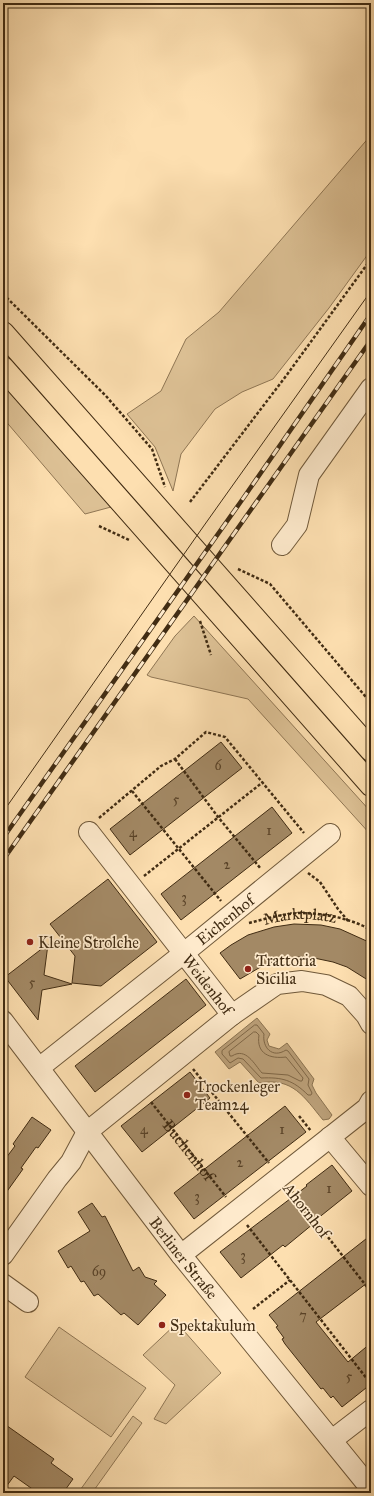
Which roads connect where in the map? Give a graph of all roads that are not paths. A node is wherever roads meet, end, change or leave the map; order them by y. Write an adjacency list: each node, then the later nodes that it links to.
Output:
1 (3, 333): 5 (main road)
2 (3, 368): 6 (main road)
3 (371, 388): 4 (street)
4 (282, 545)
5 (371, 750)
6 (371, 785)
7 (89, 832): 9 (street, Eichenhof)
8 (330, 834): 9 (street, Eichenhof)
9 (184, 953): 10 (street, Weidenhof); 13 (street, Weidenhof)
10 (232, 1015): 12 (street); 15 (street, Weidenhof)
11 (3, 1021): 13 (street, Berliner Straße)
12 (371, 1024)
13 (39, 1068): 15 (street, Berliner Straße)
14 (371, 1101): 16 (street)
15 (87, 1132): 18 (street); 19 (street, Berliner Straße)
16 (330, 1137): 17 (street); 19 (street)
17 (371, 1186)
18 (3, 1255)
19 (181, 1255): 23 (street, Berliner Straße)
20 (3, 1284): 21 (street)
21 (28, 1302)
22 (371, 1410): 23 (street)
23 (332, 1440): 24 (street, Berliner Straße)
24 (371, 1489)

